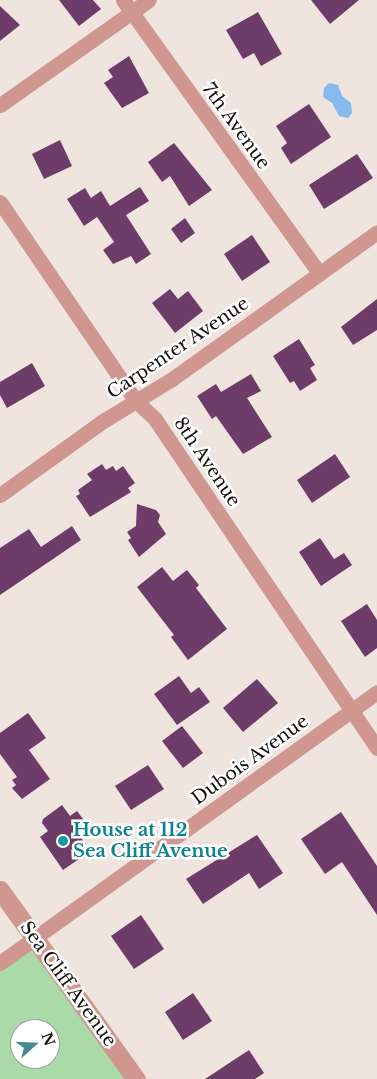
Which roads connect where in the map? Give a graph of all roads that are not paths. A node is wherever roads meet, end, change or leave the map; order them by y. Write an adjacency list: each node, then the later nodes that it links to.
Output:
1 (149, 0): 2 (street)
2 (128, 6): 3 (street); 6 (street, 7th Avenue)
3 (0, 105)
4 (0, 202): 7 (street, 8th Avenue)
5 (377, 232): 6 (street, Carpenter Avenue)
6 (318, 273): 7 (street, Carpenter Avenue)
7 (136, 401): 8 (street, Carpenter Avenue); 10 (street, 8th Avenue)
8 (0, 495)
9 (377, 692): 10 (street, Dubois Avenue)
10 (352, 710): 11 (street, 8th Avenue); 13 (street, Dubois Avenue)
11 (377, 748)
12 (0, 890): 13 (street, Sea Cliff Avenue)
13 (35, 938): 14 (street, Dubois Avenue); 15 (street, Sea Cliff Avenue)
14 (0, 963)
15 (136, 1079)

